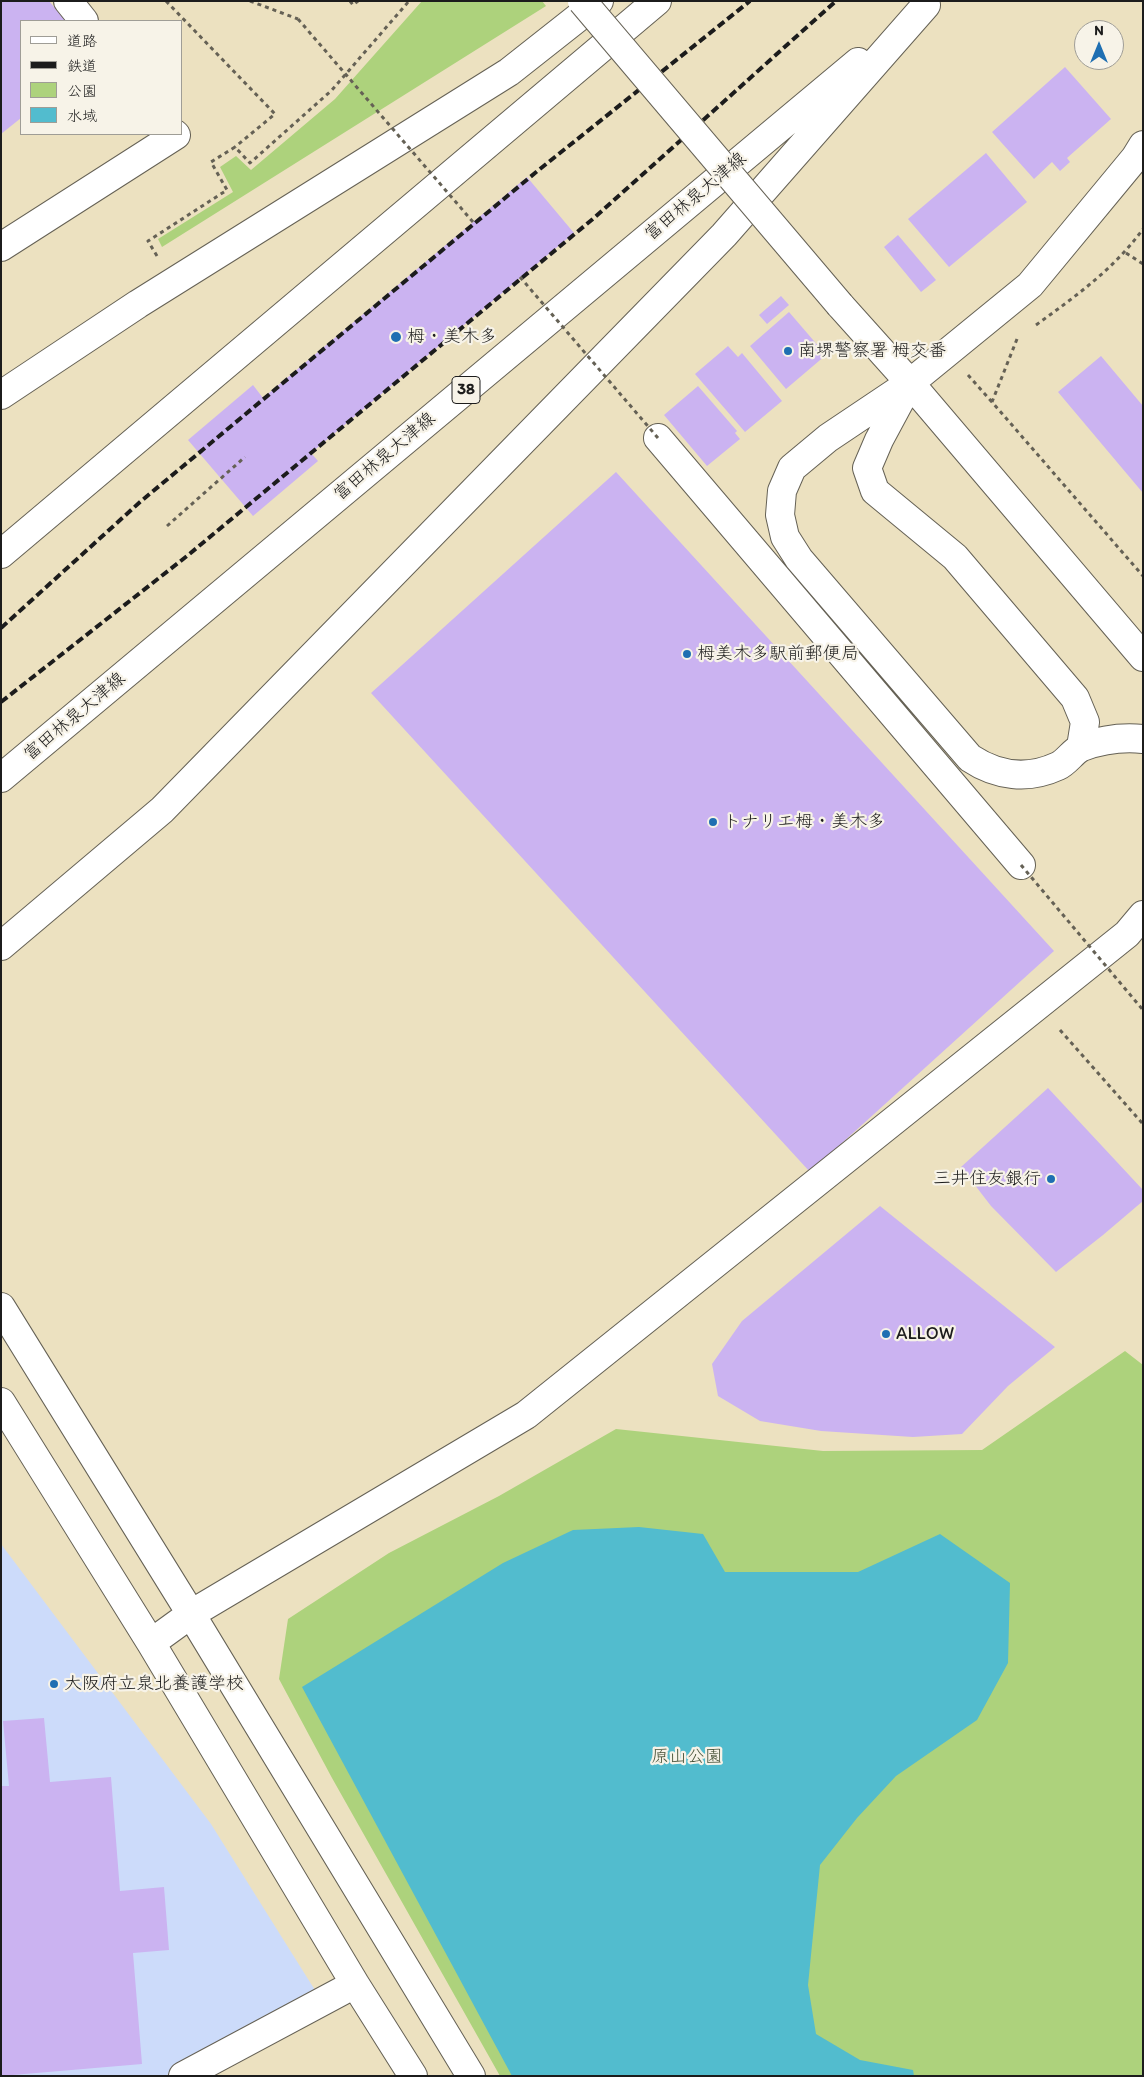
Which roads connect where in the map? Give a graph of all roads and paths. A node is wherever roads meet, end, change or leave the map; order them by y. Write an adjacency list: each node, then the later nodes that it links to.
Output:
1 (68, 1): 11 (street)
2 (166, 1): 14 (path)
3 (250, 1): 15 (path, bridge)
4 (350, 1): 5 (path)
5 (358, 1)
6 (409, 1): 14 (path)
7 (582, 1): 24 (street, bridge)
8 (599, 1): 25 (street)
9 (657, 1): 29 (street)
10 (928, 3): 34 (street, 富田林泉大津線 / 38); 37 (street)
11 (83, 20)
12 (176, 135): 17 (street)
13 (1143, 145): 24 (street)
14 (234, 147): 19 (path)
15 (473, 222)
16 (1143, 229): 18 (path)
17 (1, 247)
18 (1126, 253): 20 (path); 22 (path)
19 (148, 261)
20 (1143, 264)
21 (520, 278): 26 (path, bridge)
22 (1032, 328)
23 (1024, 334): 30 (path)
24 (910, 383): 31 (street); 33 (street); 33 (street)
25 (1, 395)
26 (658, 438): 35 (street)
27 (245, 457): 28 (path)
28 (167, 526)
29 (1, 554)
30 (1143, 576)
31 (1143, 657)
32 (1143, 739): 33 (street)
33 (1081, 747)
34 (1, 778)
35 (1021, 865): 39 (path, bridge)
36 (1143, 915): 38 (street)
37 (1, 946)
38 (1038, 1005): 40 (path); 43 (street)
39 (1143, 1010)
40 (1143, 1124)
41 (1, 1307): 43 (street)
42 (1, 1402): 44 (street)
43 (191, 1614): 44 (street); 48 (street)
44 (151, 1643): 45 (street)
45 (355, 1984): 46 (street); 47 (street)
46 (183, 2076)
47 (413, 2076)
48 (471, 2076)

